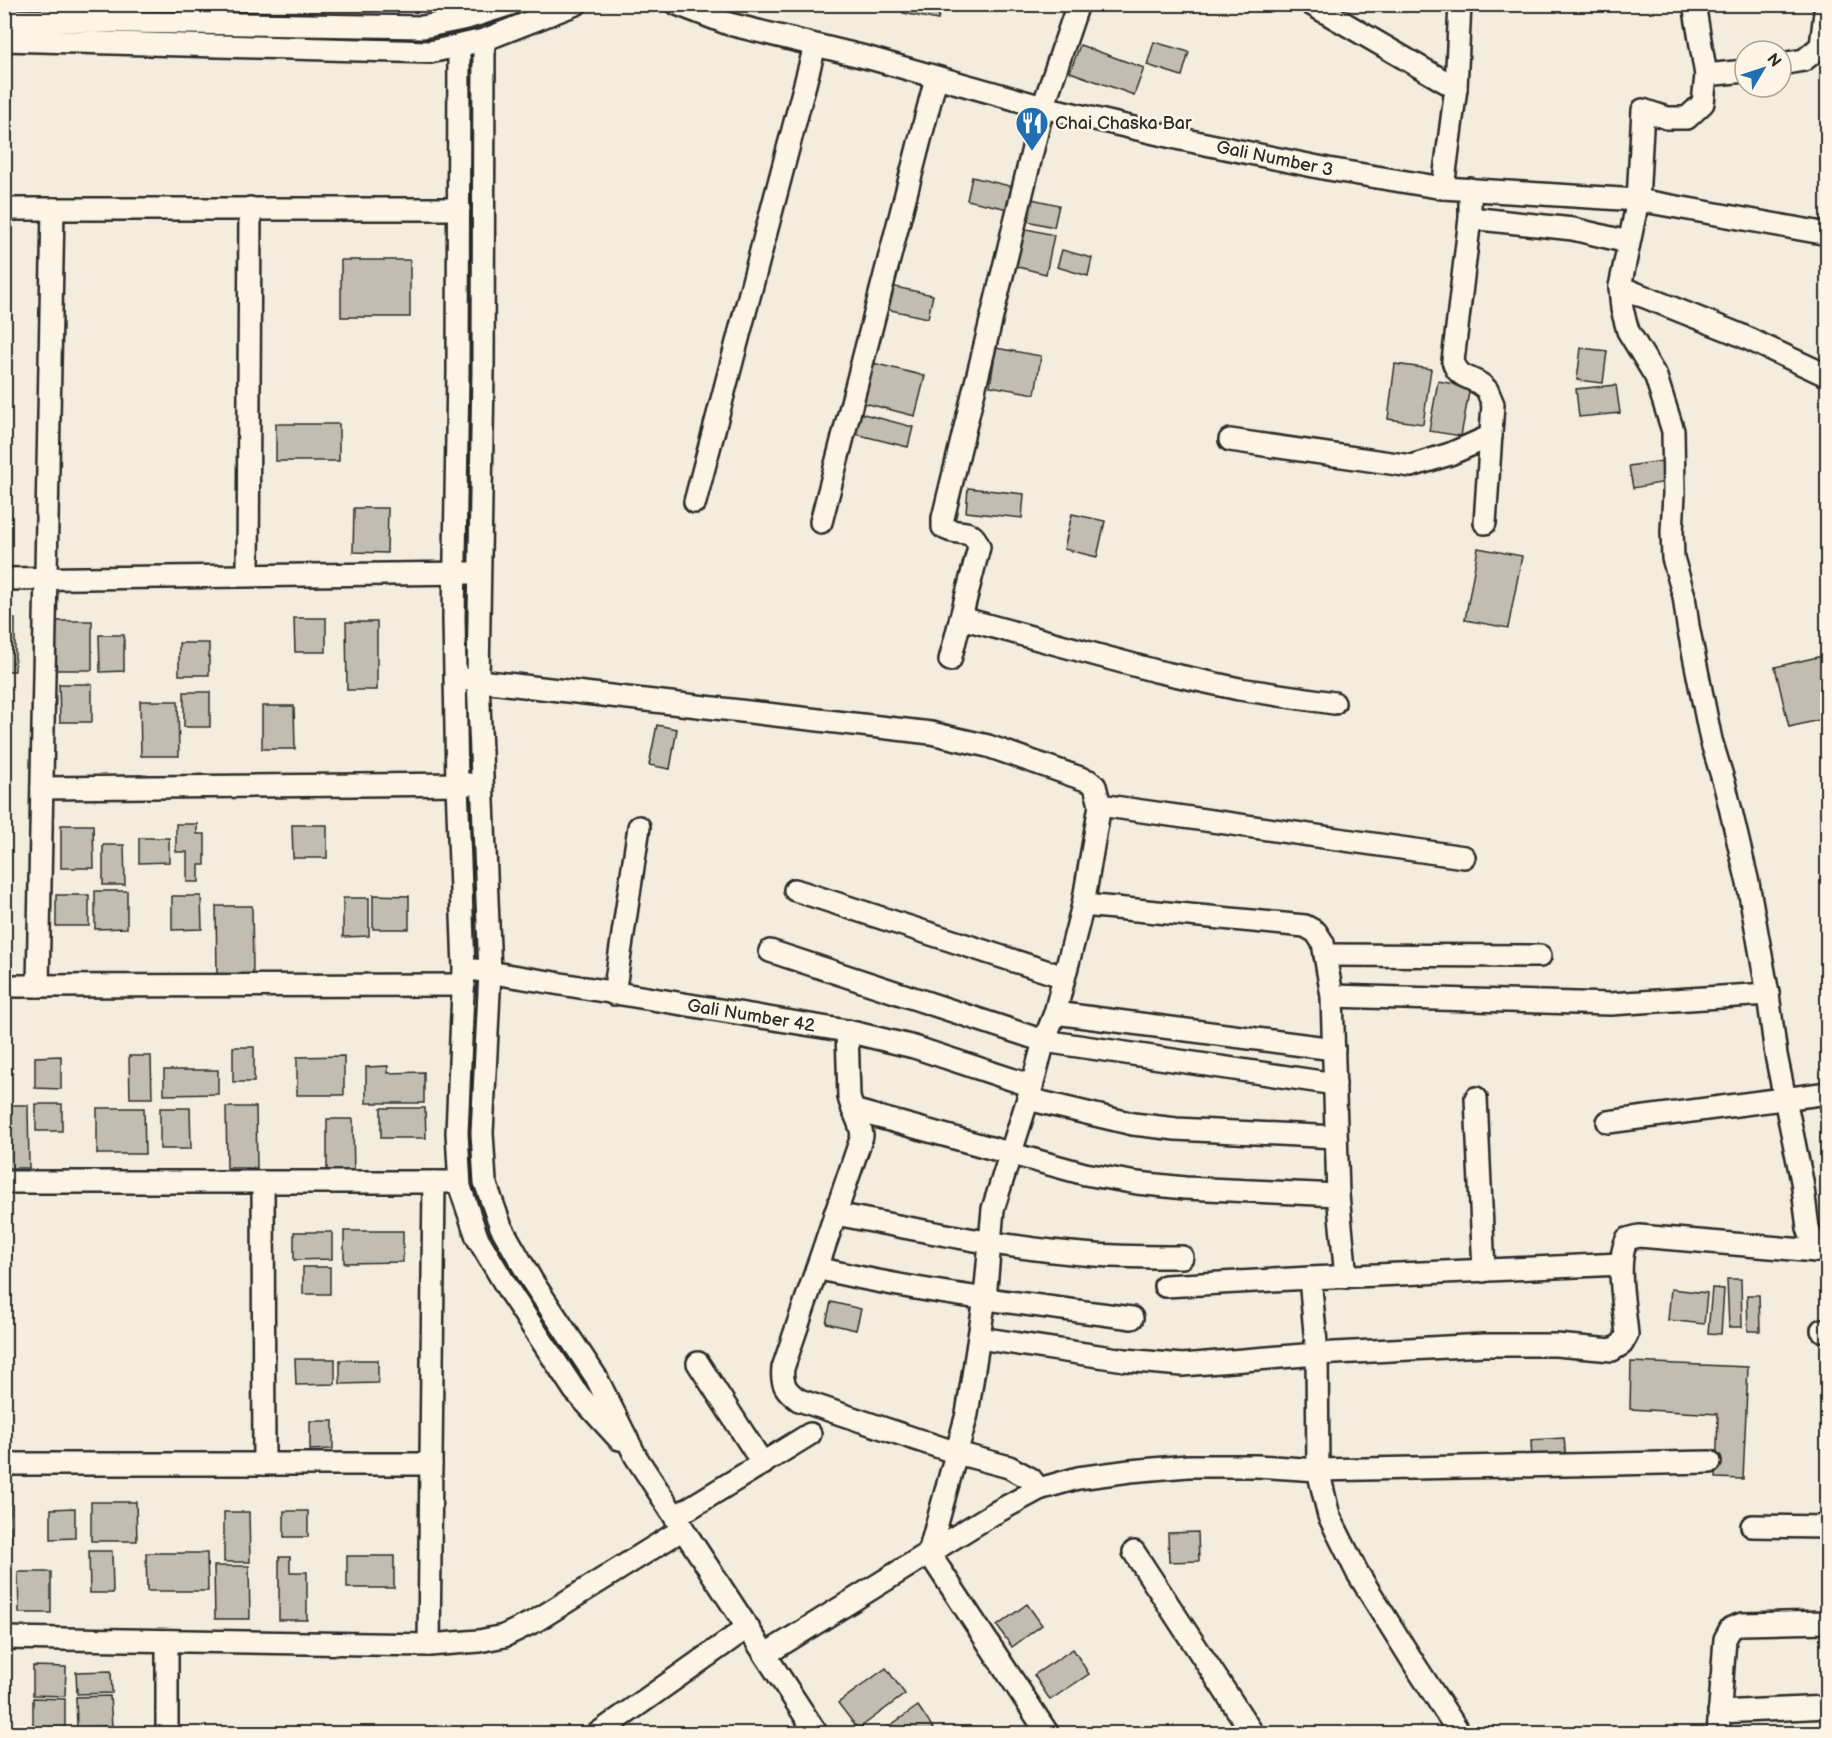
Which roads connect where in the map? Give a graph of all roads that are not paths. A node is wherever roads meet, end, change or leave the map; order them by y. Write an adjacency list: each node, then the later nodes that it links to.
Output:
1 (511, 4): 9 (street)
2 (576, 4): 12 (street)
3 (677, 4): 14 (street, Gali Number 3)
4 (1078, 4): 21 (street)
5 (1311, 4): 20 (street)
6 (1460, 4): 20 (street)
7 (1694, 4): 18 (street)
8 (1826, 4): 15 (street)
9 (137, 13): 10 (street)
10 (4, 20)
11 (4, 40): 13 (street)
12 (483, 40): 13 (street); 40 (street)
13 (459, 46): 26 (street)
14 (815, 46): 19 (street, Gali Number 3); 36 (street)
15 (1824, 46): 16 (street)
16 (1793, 62)
17 (1733, 72): 18 (street)
18 (1706, 75): 24 (street)
19 (936, 78): 21 (street, Gali Number 3); 37 (street)
20 (1456, 88): 22 (street)
21 (1043, 107): 22 (street, Gali Number 3); 44 (street)
22 (1443, 188): 23 (street, Gali Number 3)
23 (1470, 189): 24 (street, Gali Number 3); 29 (street)
24 (1638, 200): 30 (street, Gali Number 3); 31 (street)
25 (250, 208): 26 (street); 28 (street); 41 (street)
26 (459, 208): 39 (street)
27 (4, 209): 28 (street)
28 (53, 209): 42 (street)
29 (1470, 218): 31 (street); 34 (street)
30 (1827, 234)
31 (1628, 242): 32 (street)
32 (1620, 287): 33 (street); 66 (street)
33 (1827, 376)
34 (1491, 436): 35 (street); 38 (street)
35 (1230, 440)
36 (695, 502)
37 (821, 522)
38 (1485, 523)
39 (455, 572): 40 (street); 41 (street); 46 (street)
40 (480, 573): 47 (street)
41 (248, 575): 42 (street)
42 (46, 578): 43 (street); 51 (street)
43 (4, 579)
44 (961, 618): 45 (street); 48 (street)
45 (950, 660)
46 (454, 678): 47 (street); 49 (street)
47 (478, 680): 50 (street); 52 (street)
48 (1334, 703)
49 (457, 784): 50 (street); 51 (street); 61 (street)
50 (482, 784): 60 (street)
51 (42, 788): 64 (street)
52 (1100, 805): 54 (street); 56 (street)
53 (639, 827): 65 (street)
54 (1464, 857)
55 (795, 890): 62 (street)
56 (1083, 905): 58 (street); 62 (street)
57 (770, 951): 70 (street)
58 (1325, 955): 59 (street); 67 (street)
59 (1540, 956)
60 (490, 972): 61 (street, Gali Number 42); 65 (street, Gali Number 42); 103 (street)
61 (464, 977): 64 (street, Gali Number 42); 84 (street)
62 (1064, 977): 68 (street)
63 (4, 986): 64 (street, Gali Number 42)
64 (38, 986)
65 (614, 994): 69 (street, Gali Number 42)
66 (1768, 994): 67 (street); 75 (street)
67 (1332, 996): 71 (street)
68 (1055, 1013): 70 (street); 71 (street)
69 (847, 1031): 73 (street, Gali Number 42); 77 (street)
70 (1044, 1041): 72 (street); 73 (street)
71 (1334, 1049): 72 (street)
72 (1335, 1084): 79 (street)
73 (1030, 1092): 79 (street, Gali Number 42); 80 (street)
74 (1827, 1093): 75 (street)
75 (1785, 1097): 78 (street); 88 (street)
76 (1476, 1098): 92 (street)
77 (853, 1110): 80 (street); 86 (street)
78 (1608, 1122)
79 (1336, 1137): 85 (street)
80 (1011, 1152): 85 (street); 87 (street)
81 (4, 1182): 82 (street)
82 (263, 1182): 83 (street); 106 (street)
83 (434, 1182): 84 (street); 107 (street)
84 (460, 1182): 103 (street)
85 (1338, 1195): 93 (street)
86 (835, 1214): 87 (street); 91 (street)
87 (989, 1242): 89 (street); 96 (street)
88 (1822, 1251): 90 (street)
89 (1182, 1257)
90 (1621, 1264): 92 (street); 99 (street)
91 (817, 1268): 96 (street); 102 (street)
92 (1484, 1270): 93 (street)
93 (1346, 1277): 94 (street)
94 (1310, 1278): 95 (street); 99 (street)
95 (1165, 1286)
96 (985, 1298): 97 (street); 98 (street)
97 (1132, 1318)
98 (979, 1338): 99 (street); 102 (street)
99 (1317, 1354): 109 (street)
100 (698, 1363): 108 (street)
101 (810, 1434): 108 (street)
102 (957, 1453): 110 (street); 115 (street)
103 (636, 1457): 111 (street)
104 (1710, 1462): 109 (street)
105 (4, 1464): 106 (street)
106 (264, 1464): 107 (street)
107 (430, 1464): 120 (street)
108 (763, 1464): 111 (street)
109 (1318, 1470): 110 (street); 129 (street)
110 (1039, 1489): 115 (street)
111 (679, 1523): 117 (street); 120 (street)
112 (1752, 1526): 113 (street)
113 (1827, 1527)
114 (1134, 1551): 128 (street)
115 (930, 1553): 121 (street); 127 (street)
116 (1827, 1622): 123 (street)
117 (748, 1627): 121 (street); 125 (street)
118 (4, 1638): 119 (street)
119 (167, 1641): 120 (street); 124 (street)
120 (429, 1644)
121 (766, 1654): 126 (street)
122 (1827, 1707): 123 (street)
123 (1719, 1712): 130 (street)
124 (167, 1734)
125 (597, 1734)
126 (817, 1734)
127 (1048, 1734)
128 (1253, 1734)
129 (1460, 1734)
130 (1718, 1734)

